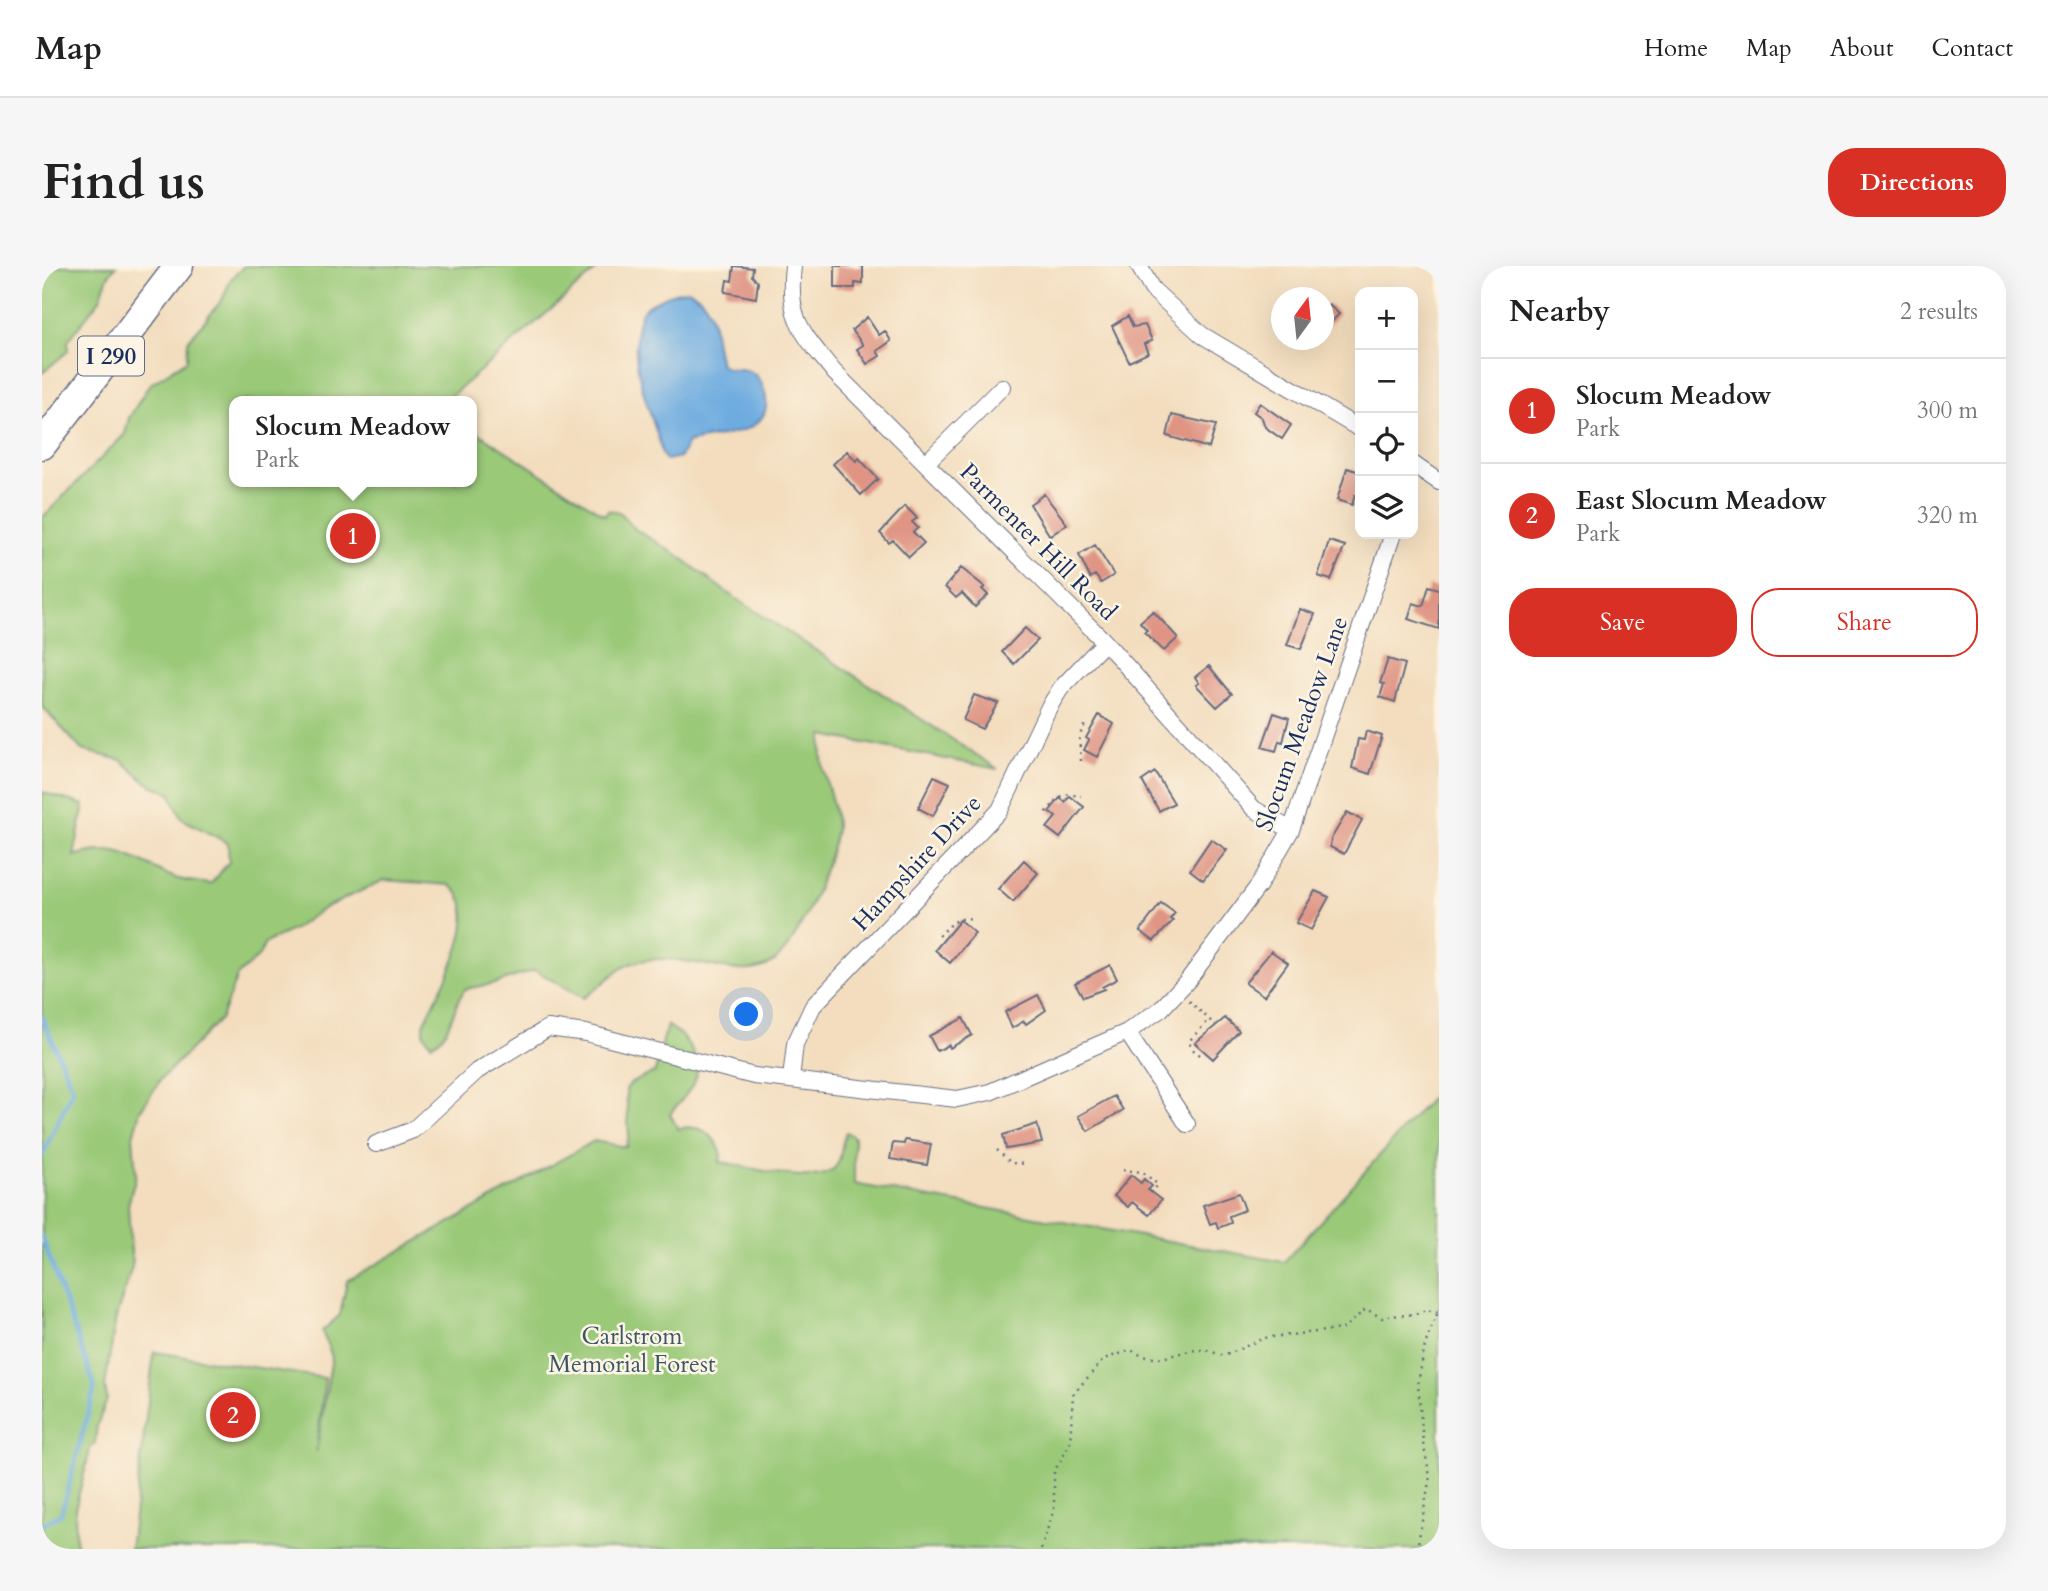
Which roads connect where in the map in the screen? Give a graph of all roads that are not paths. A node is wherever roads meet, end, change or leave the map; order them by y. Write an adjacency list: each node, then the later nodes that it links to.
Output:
1 (179, 266): 6 (highway, I 290)
2 (793, 266): 7 (street, Parmenter Hill Road)
3 (1139, 266): 5 (street)
4 (1002, 387): 7 (street)
5 (1355, 426)
6 (42, 444)
7 (926, 463): 11 (street, Parmenter Hill Road)
8 (1418, 473): 9 (street)
9 (1439, 482)
10 (1391, 539): 12 (street, Slocum Meadow Lane)
11 (1105, 642): 12 (street, Parmenter Hill Road); 14 (street, Hampshire Drive)
12 (1291, 830): 13 (street, Slocum Meadow Lane)
13 (1127, 1032): 14 (street, Slocum Meadow Lane); 15 (street)
14 (791, 1079): 16 (street, Slocum Meadow Lane)
15 (1187, 1124)
16 (376, 1144)

